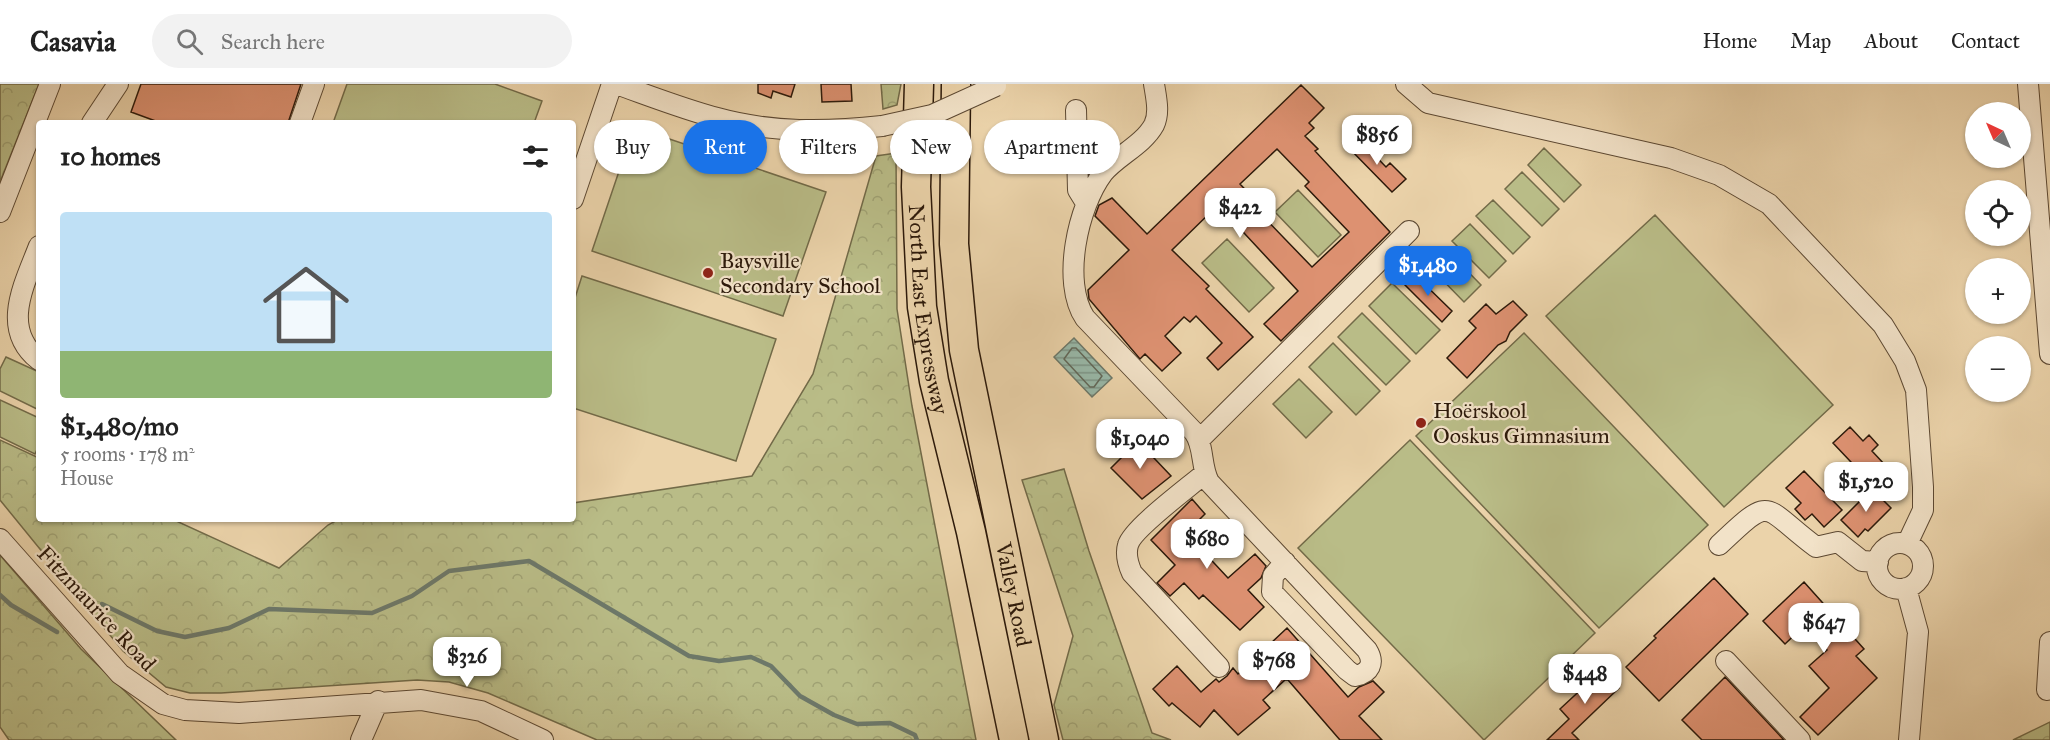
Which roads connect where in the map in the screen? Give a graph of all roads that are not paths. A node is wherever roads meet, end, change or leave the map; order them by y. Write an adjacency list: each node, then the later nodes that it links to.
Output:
1 (50, 84): 16 (street)
2 (118, 84): 12 (street)
3 (314, 84): 13 (street)
4 (614, 84): 10 (street, bridge); 14 (street)
5 (919, 84): 25 (highway, North East Expressway)
6 (956, 84): 23 (highway, North East Expressway)
7 (1154, 84): 15 (street)
8 (1406, 84): 27 (street)
9 (2028, 84): 18 (street)
10 (999, 85)
11 (1076, 110): 15 (street)
12 (96, 120)
13 (301, 120)
14 (576, 191)
15 (1086, 203): 22 (street)
16 (0, 212)
17 (1409, 231): 22 (street)
18 (2046, 235): 20 (street)
19 (36, 254): 21 (street)
20 (2050, 354)
21 (36, 358)
22 (1200, 439): 24 (street)
23 (984, 449): 42 (highway, Valley Road)
24 (1204, 474): 29 (street); 36 (street)
25 (971, 532): 41 (highway, Valley Road)
26 (0, 539): 38 (street, Fitzmaurice Road)
27 (1907, 544): 30 (street); 31 (street)
28 (1719, 546): 30 (street)
29 (1285, 562): 32 (street); 33 (street)
30 (1878, 562): 31 (street)
31 (1906, 588): 44 (street)
32 (1330, 610): 33 (street); 33 (street)
33 (1309, 631)
34 (2050, 642): 37 (street)
35 (1726, 661): 43 (street)
36 (1219, 667)
37 (2047, 690)
38 (378, 701): 39 (street); 40 (street)
39 (361, 740)
40 (543, 740)
41 (1014, 740)
42 (1044, 740)
43 (1800, 740)
44 (1909, 740)

